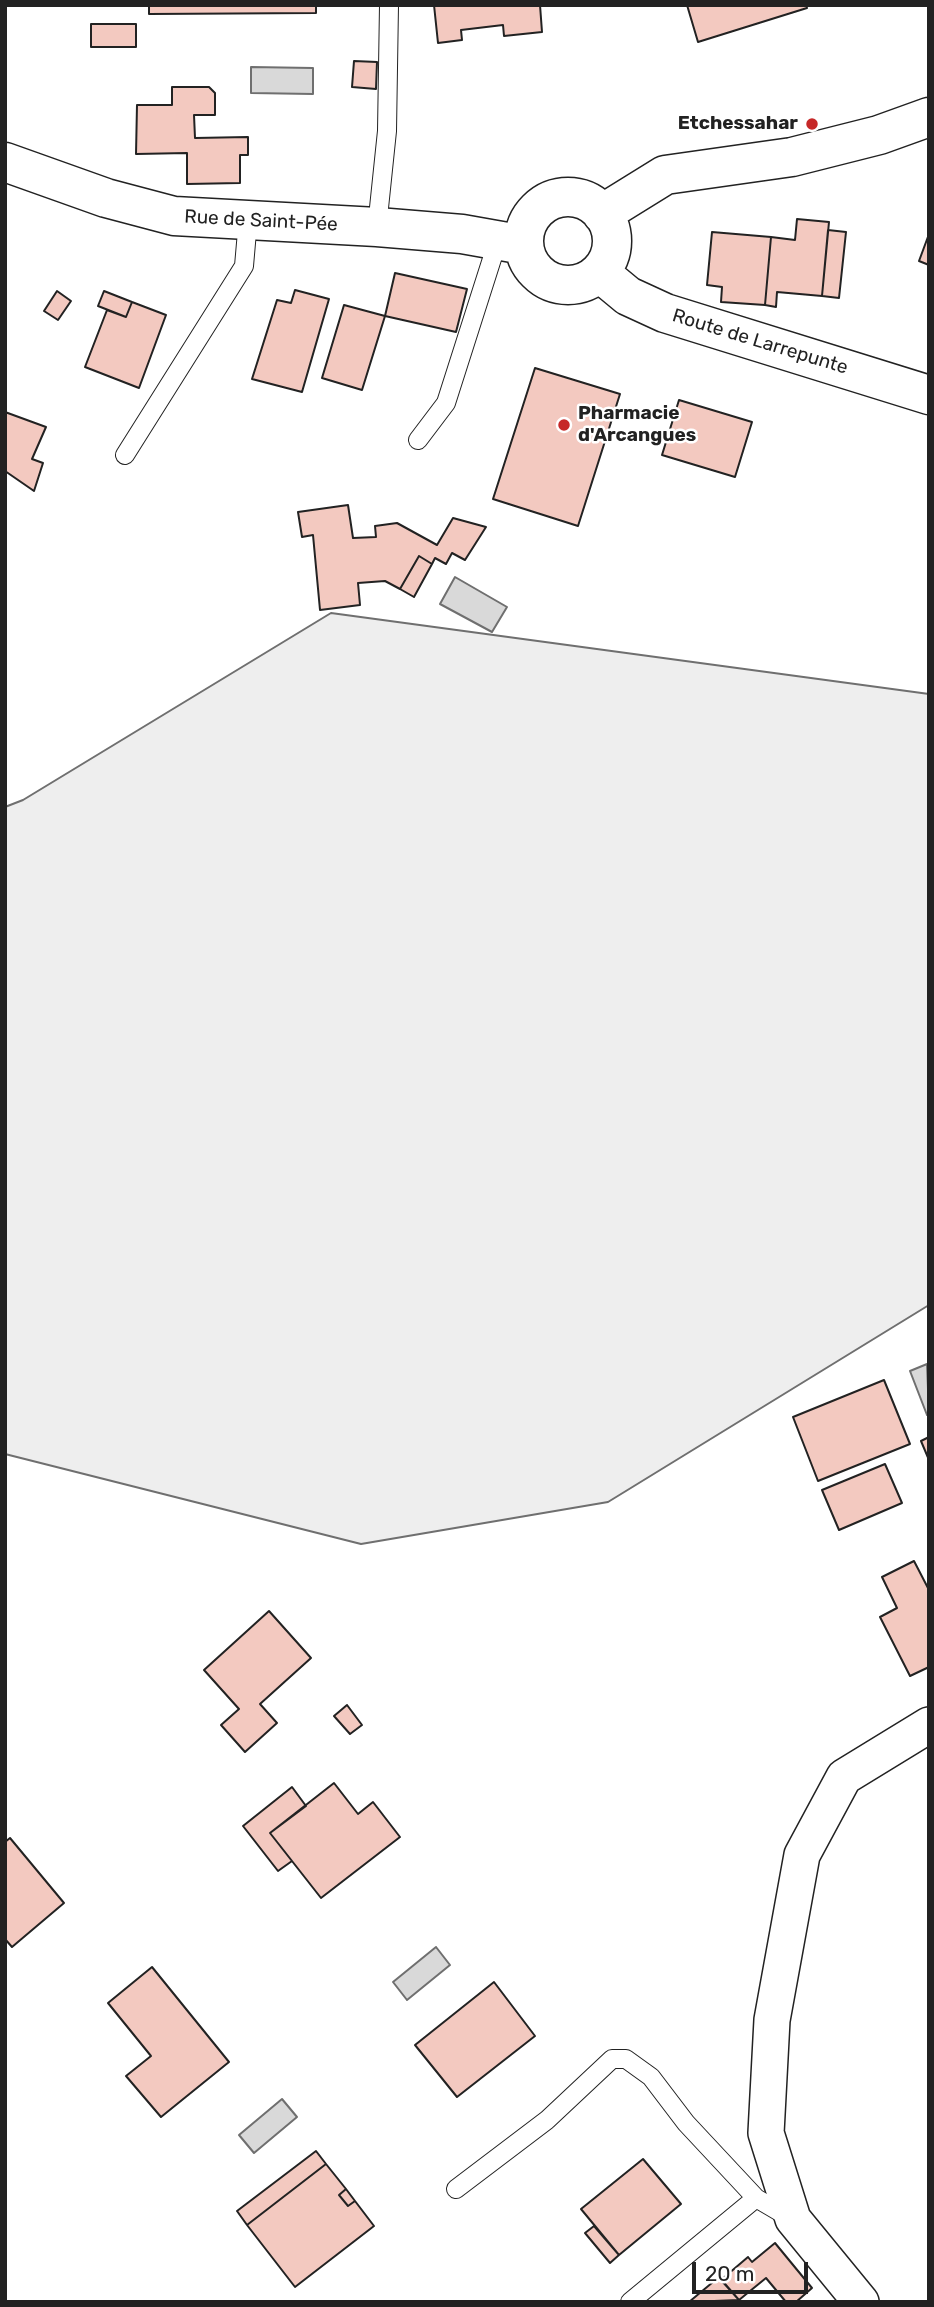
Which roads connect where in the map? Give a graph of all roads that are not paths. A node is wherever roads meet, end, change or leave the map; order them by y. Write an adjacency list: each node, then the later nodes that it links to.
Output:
1 (389, 5): 6 (lane)
2 (929, 117): 4 (main road)
3 (5, 162): 5 (main road, Rue de Saint-Pée)
4 (603, 214): 7 (main road); 8 (main road)
5 (248, 220): 6 (main road, Rue de Saint-Pée); 11 (lane)
6 (377, 227): 7 (main road, Rue de Saint-Pée)
7 (511, 243): 8 (main road); 10 (lane)
8 (599, 272): 9 (main road, Route de Larrepunte)
9 (929, 395)
10 (418, 440)
11 (125, 455)
12 (929, 1725): 15 (street)
13 (456, 2189): 14 (lane)
14 (755, 2198): 15 (lane); 16 (lane)
15 (793, 2219): 17 (street)
16 (630, 2302)
17 (860, 2302)

